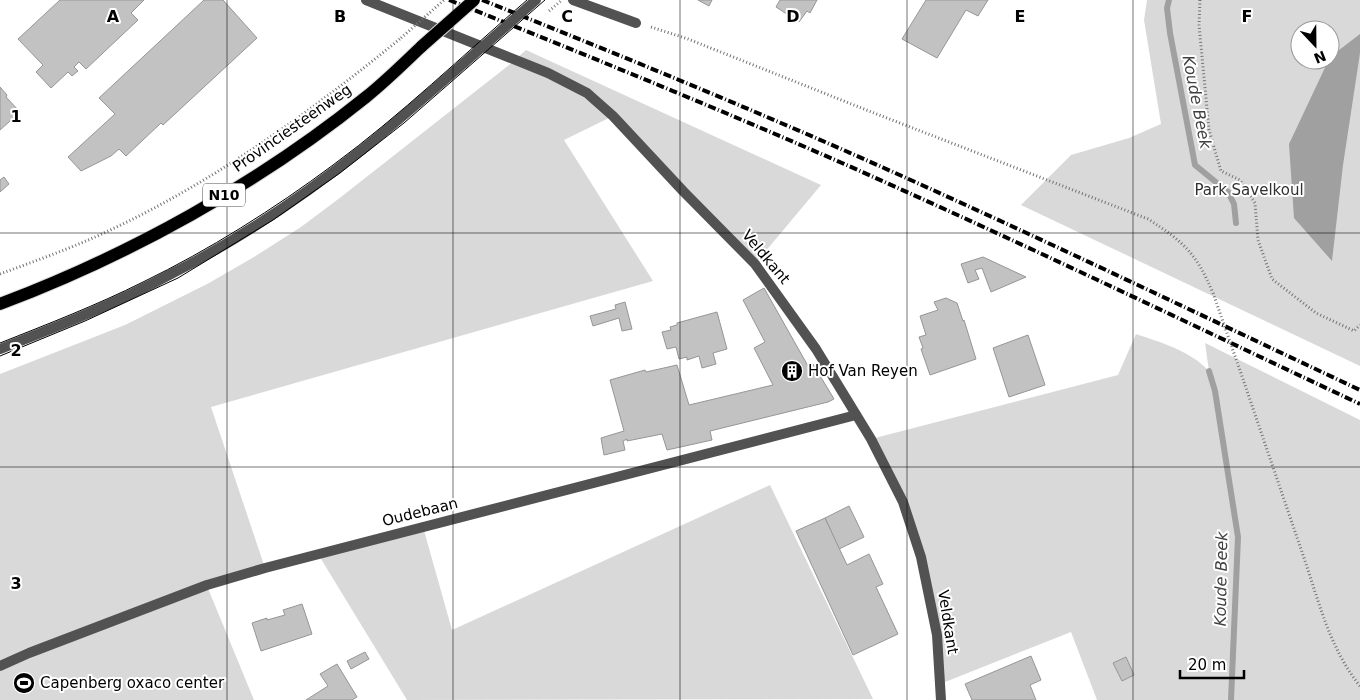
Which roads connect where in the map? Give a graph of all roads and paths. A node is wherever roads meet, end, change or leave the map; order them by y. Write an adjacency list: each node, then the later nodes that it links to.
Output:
1 (366, 0): 12 (street, Veldkant)
2 (444, 0): 8 (path, bridge)
3 (474, 0): 9 (main road, Provinciesteenweg / N10, bridge)
4 (536, 0): 11 (street, bridge)
5 (574, 0): 7 (street)
6 (1200, 0): 10 (path)
7 (636, 23): 14 (path, bridge)
8 (0, 274)
9 (0, 304)
10 (1360, 325)
11 (0, 349)
12 (856, 414): 13 (street, Oudebaan); 15 (street, Veldkant)
13 (0, 666)
14 (1360, 686)
15 (941, 700)

